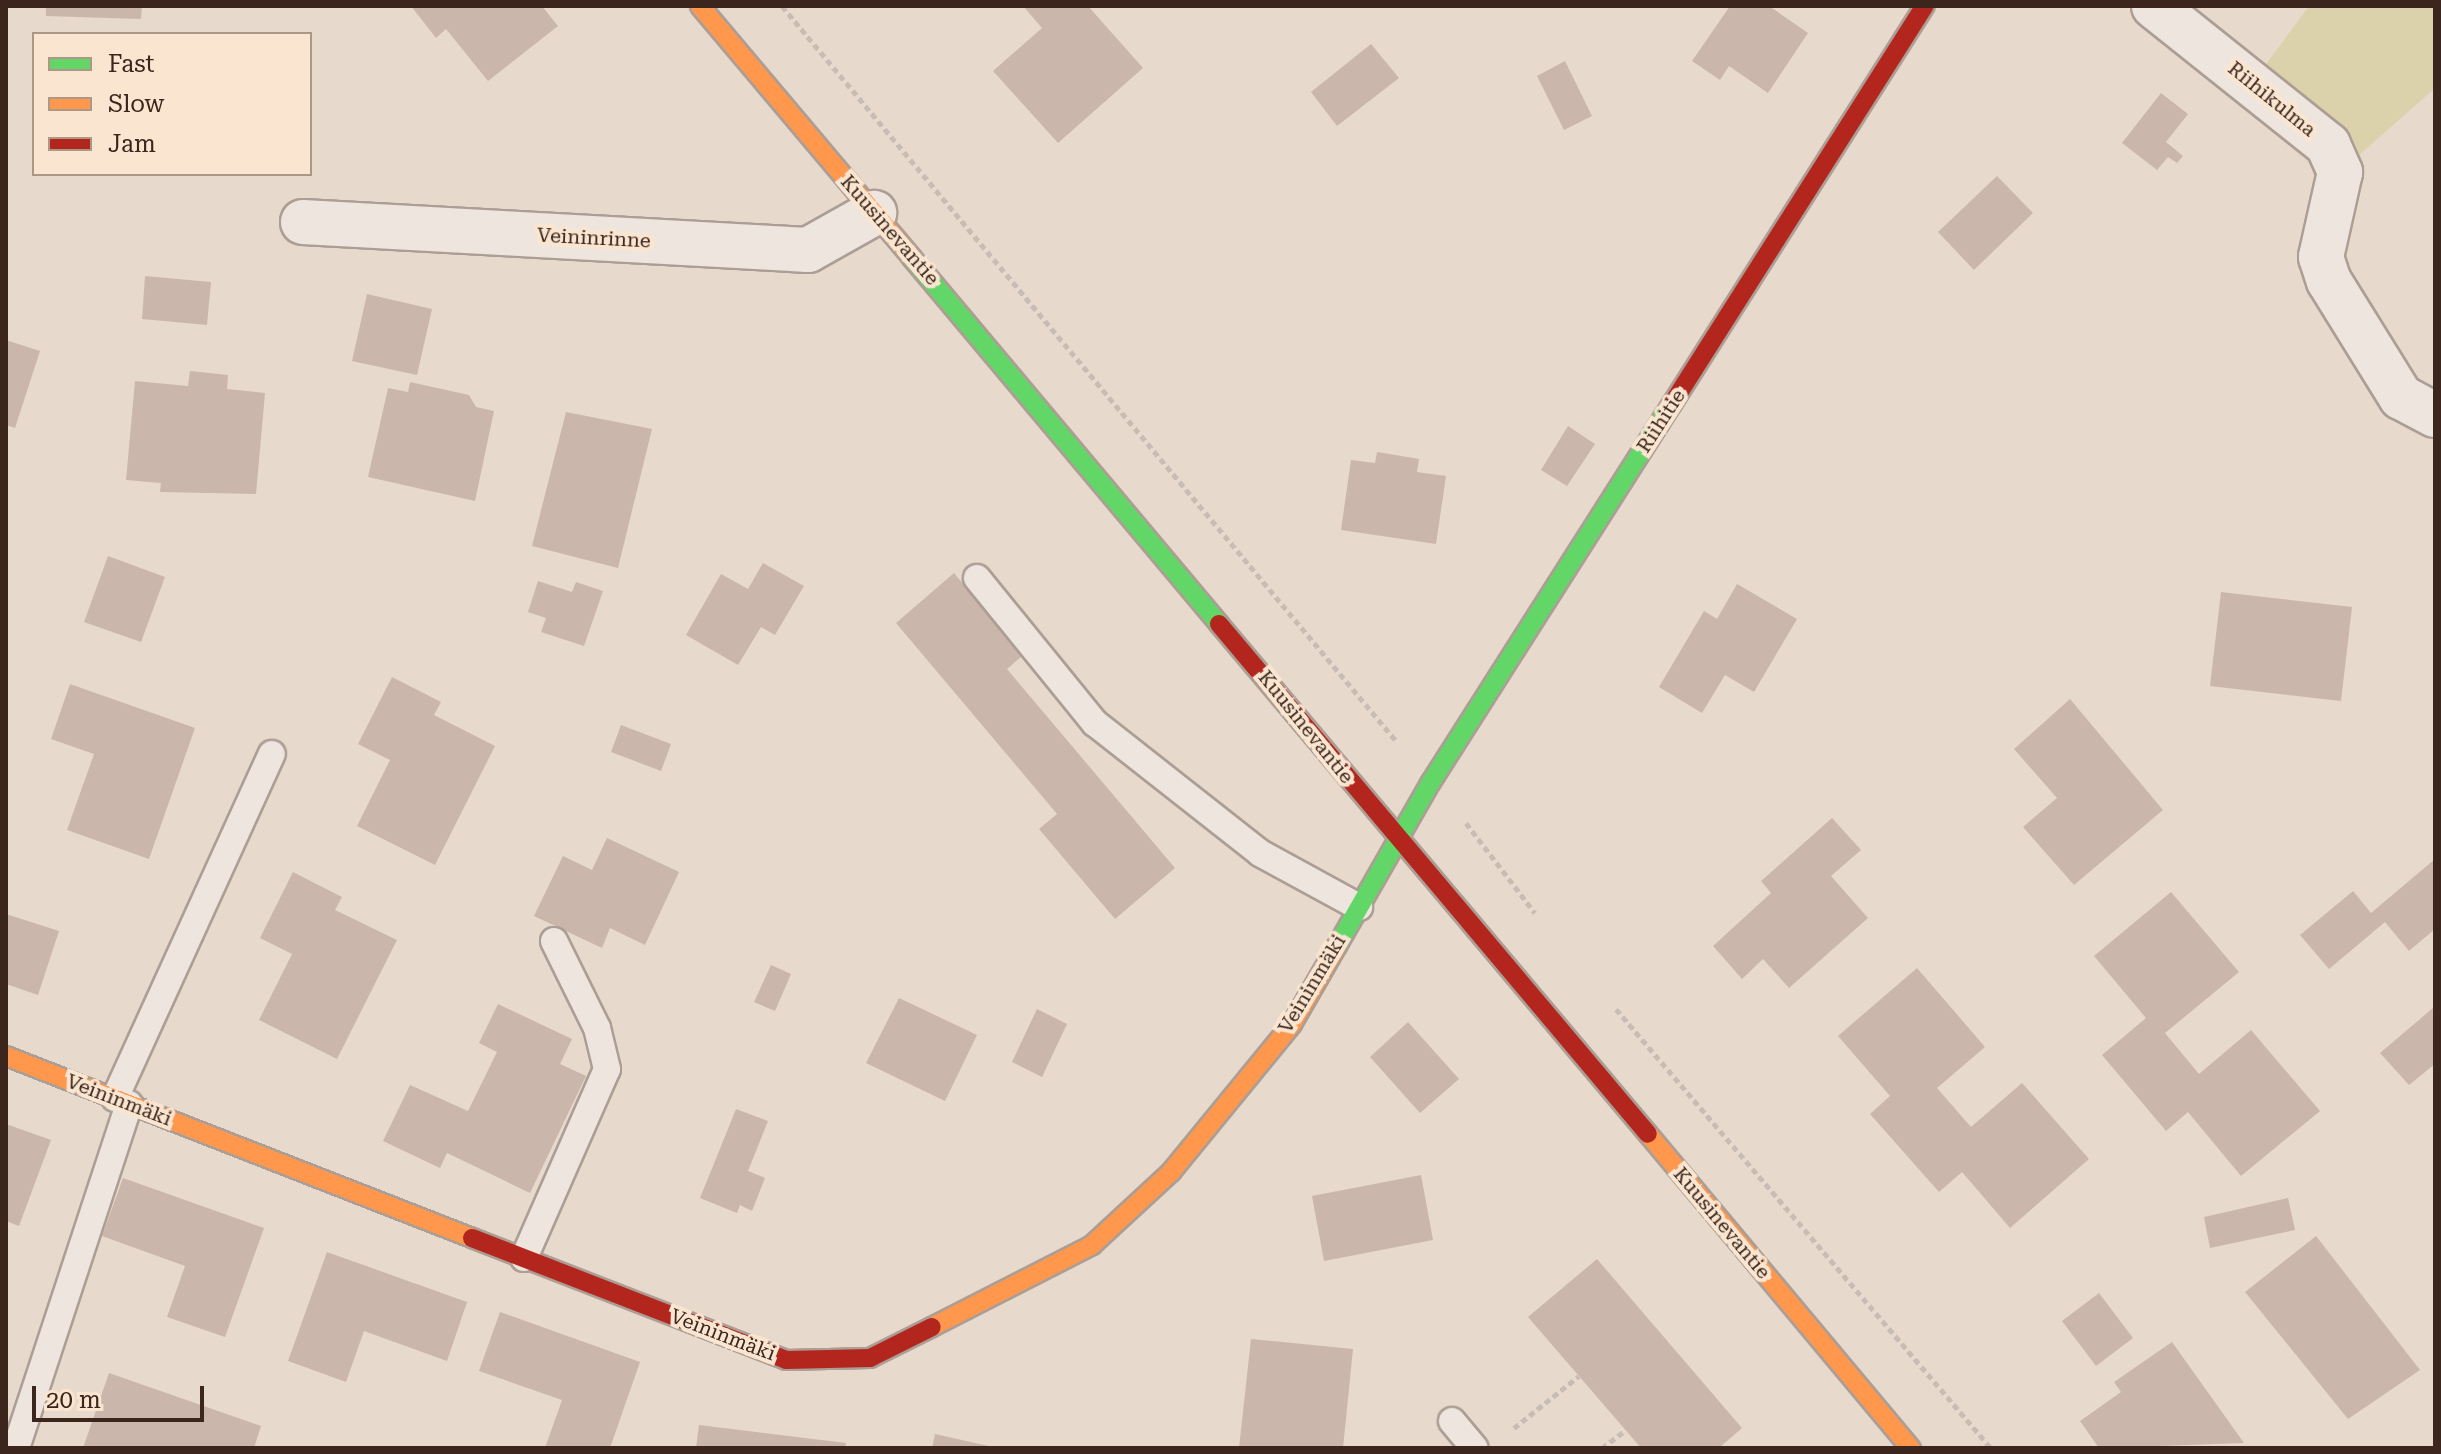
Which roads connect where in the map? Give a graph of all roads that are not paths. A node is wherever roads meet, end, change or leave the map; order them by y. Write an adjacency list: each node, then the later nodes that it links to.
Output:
1 (700, 6): 4 (street, Kuusinevantie)
2 (1925, 6): 9 (street, Riihitie)
3 (2154, 6): 6 (street, Riihikulma)
4 (874, 213): 5 (street, Veininrinne); 9 (street, Kuusinevantie)
5 (303, 222)
6 (2435, 415)
7 (977, 578): 10 (lane)
8 (272, 754): 13 (lane)
9 (1397, 838): 10 (street, Veininmäki); 18 (street, Kuusinevantie)
10 (1359, 907): 14 (street, Veininmäki)
11 (554, 941): 14 (lane)
12 (6, 1056): 13 (street, Veininmäki)
13 (122, 1101): 14 (street, Veininmäki); 16 (lane)
14 (524, 1258)
15 (1452, 1421): 17 (lane)
16 (16, 1448)
17 (1475, 1448)
18 (1911, 1448)

